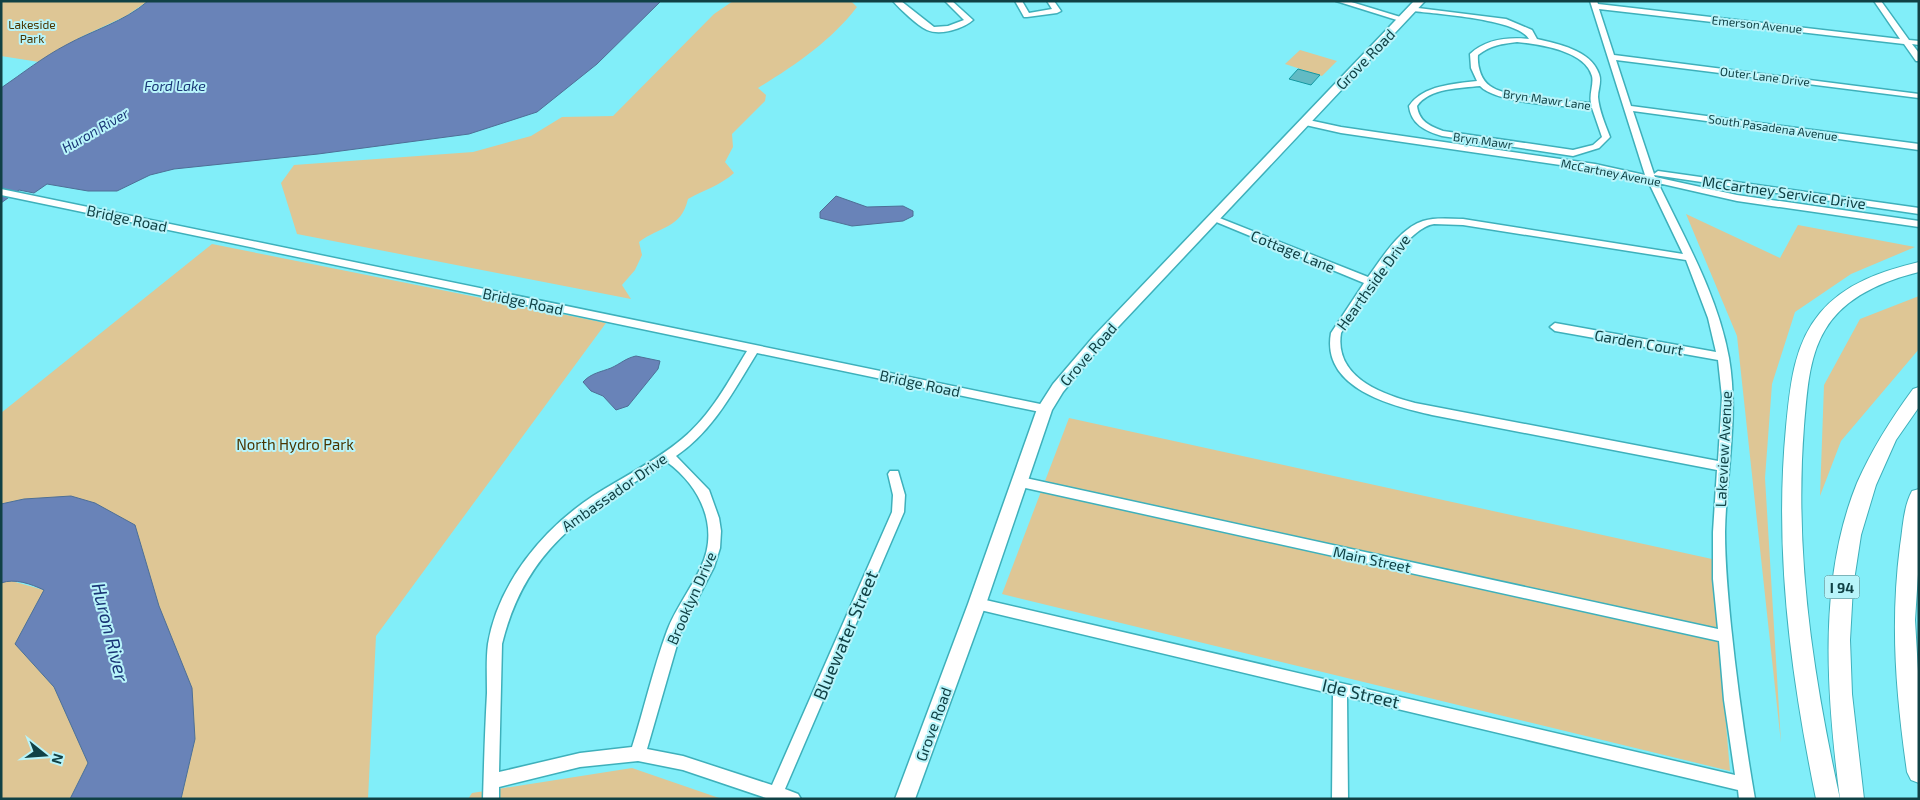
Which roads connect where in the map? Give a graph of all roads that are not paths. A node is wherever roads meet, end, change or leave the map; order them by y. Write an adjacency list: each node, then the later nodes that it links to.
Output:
1 (896, 1): 2 (street)
2 (948, 1)
3 (1018, 1): 4 (street)
4 (1050, 1)
5 (1339, 1): 9 (street)
6 (1360, 1): 9 (street)
7 (1877, 1): 11 (street)
8 (1594, 4): 11 (street, Emerson Avenue); 15 (street, Lakeview Avenue)
9 (1370, 5): 10 (street)
10 (1410, 11): 12 (street); 13 (street); 21 (main road, Grove Road)
11 (1906, 41): 14 (street, Emerson Avenue); 16 (street)
12 (1524, 42): 13 (street, Bryn Mawr Lane); 17 (street, Bryn Mawr Lane)
13 (1535, 43): 19 (street, Bryn Mawr Lane)
14 (1919, 43)
15 (1611, 57): 18 (street, Outer Lane Drive); 20 (street, Lakeview Avenue)
16 (1919, 59)
17 (1482, 83): 19 (street, Bryn Mawr Lane); 19 (street, Bryn Mawr)
18 (1919, 96)
19 (1597, 106)
20 (1627, 108): 22 (street, South Pasadena Avenue); 23 (street, Lakeview Avenue)
21 (1304, 122): 23 (street, McCartney Avenue); 26 (main road, Grove Road)
22 (1919, 147)
23 (1650, 176): 25 (street, McCartney Service Drive); 27 (street, McCartney Avenue); 28 (street, Lakeview Avenue)
24 (1, 192): 32 (street, Bridge Road)
25 (1919, 211)
26 (1214, 219): 30 (street, Cottage Lane); 35 (main road, Grove Road)
27 (1919, 224)
28 (1690, 258): 30 (street, Hearthside Drive); 33 (street, Lakeview Avenue)
29 (1919, 267): 54 (highway)
30 (1371, 282): 37 (street, Hearthside Drive)
31 (1555, 327): 33 (street, Garden Court)
32 (754, 348): 35 (street, Bridge Road); 36 (street, Ambassador Drive)
33 (1723, 357): 37 (street, Lakeview Avenue)
34 (1919, 393): 55 (highway, I 94)
35 (1045, 409): 39 (main road, Grove Road)
36 (668, 454): 44 (street, Brooklyn Drive); 46 (street, Ambassador Drive)
37 (1722, 466): 42 (street, Lakeview Avenue)
38 (894, 474): 48 (street, Bluewater Street)
39 (1021, 482): 41 (main road, Grove Road); 42 (street, Main Street)
40 (1919, 496): 45 (highway)
41 (978, 604): 43 (street, Ide Street); 51 (main road, Grove Road)
42 (1724, 636): 47 (street, Lakeview Avenue)
43 (1340, 688): 47 (street, Ide Street); 52 (street)
44 (638, 754): 46 (street); 48 (street)
45 (1919, 772)
46 (491, 781): 49 (street, Ambassador Drive)
47 (1744, 784): 53 (street, Lakeview Avenue)
48 (776, 793): 50 (street)
49 (490, 799)
50 (793, 799)
51 (906, 799)
52 (1340, 799)
53 (1747, 799)
54 (1828, 799)
55 (1852, 799)

